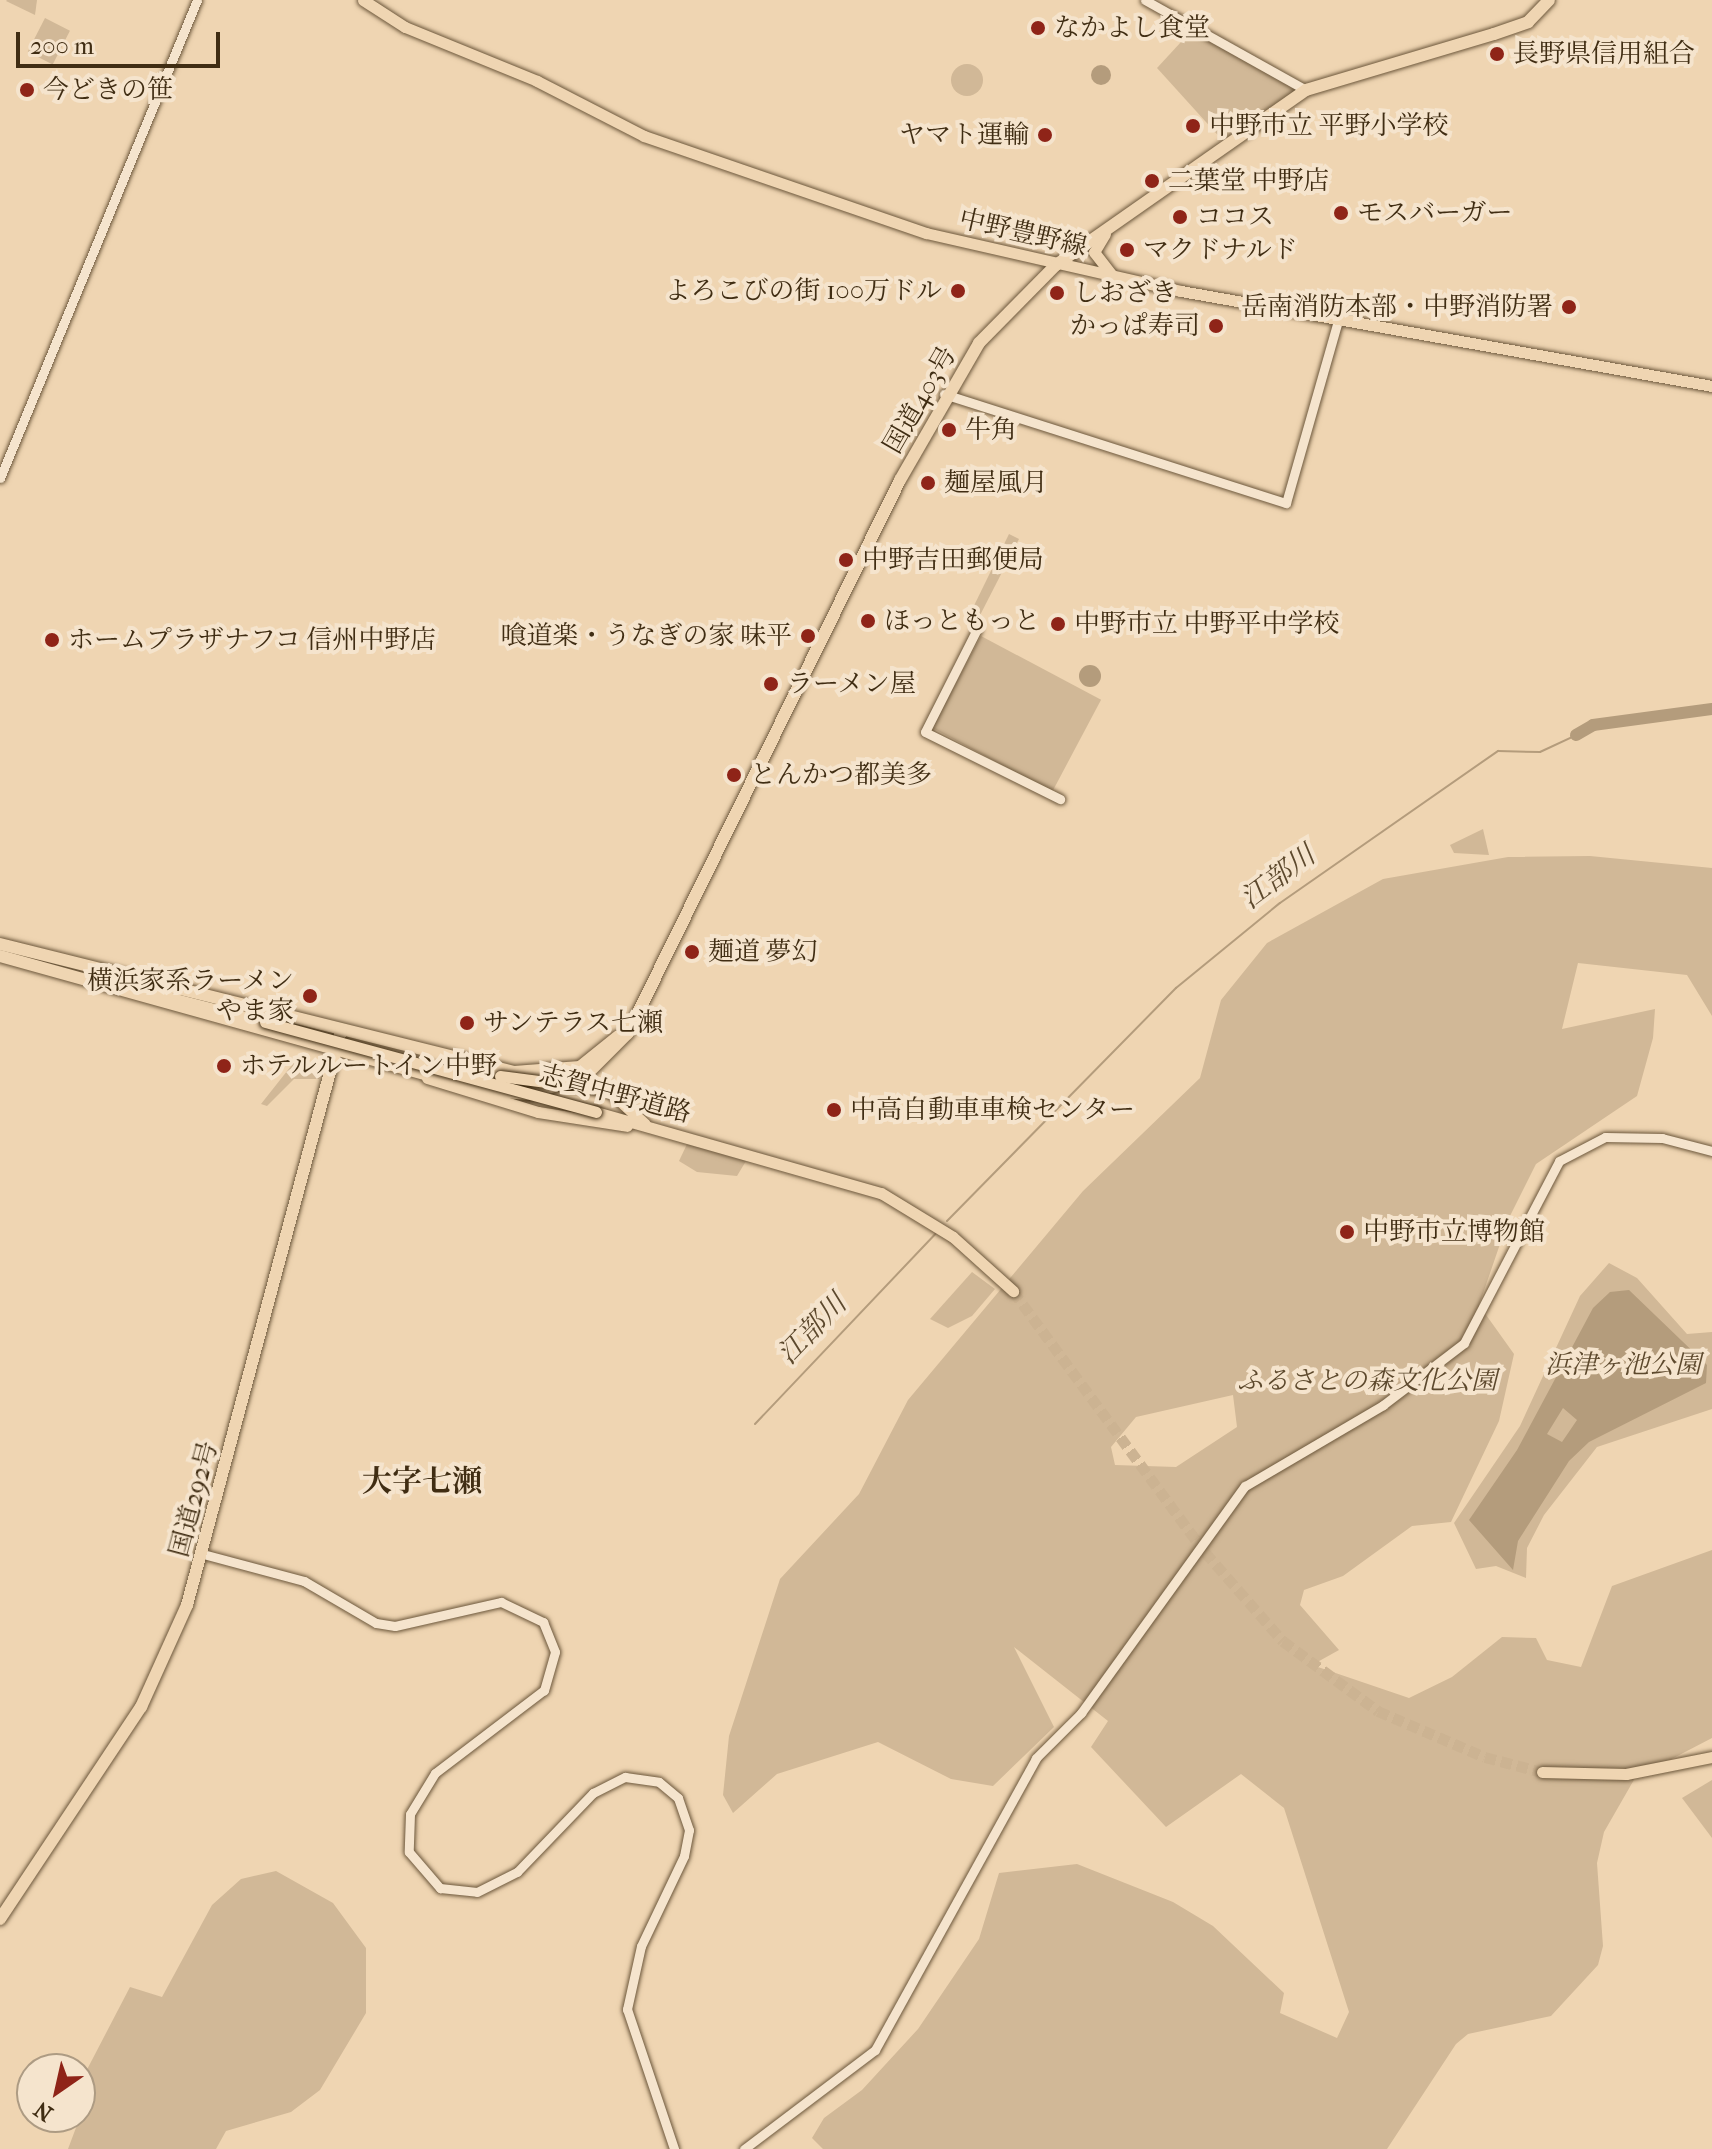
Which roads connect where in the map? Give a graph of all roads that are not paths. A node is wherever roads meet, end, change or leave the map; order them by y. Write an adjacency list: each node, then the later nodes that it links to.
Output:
1 (197, 0): 12 (street)
2 (363, 0): 7 (main road, 中野豊野線)
3 (1145, 0): 5 (street)
4 (1549, 0): 5 (highway, 国道403号)
5 (1306, 90): 6 (highway, 国道403号)
6 (1106, 233): 7 (highway, 国道403号); 8 (main road)
7 (1056, 265): 8 (main road, 中野豊野線); 11 (highway, 国道403号)
8 (1116, 276): 9 (main road, 中野豊野線)
9 (1338, 321): 10 (main road, 中野豊野線); 11 (street)
10 (1712, 386)
11 (944, 394): 18 (highway, 国道403号)
12 (0, 478)
13 (977, 629): 14 (street)
14 (1060, 799)
15 (0, 944): 17 (highway)
16 (0, 956): 17 (highway)
17 (79, 971): 19 (highway); 21 (highway); 25 (main road, 志賀中野道路, bridge)
18 (643, 1002): 23 (highway, 国道403号); 24 (highway, 国道403号)
19 (341, 1031): 20 (highway, 国道403号); 21 (highway, 国道292号)
20 (380, 1042): 23 (highway, 国道403号); 26 (main road, bridge)
21 (335, 1050): 22 (highway, 国道403号); 30 (highway, 国道292号)
22 (419, 1074): 24 (highway, 国道403号); 25 (main road)
23 (539, 1074): 24 (highway)
24 (545, 1091)
25 (593, 1116): 26 (main road, 志賀中野道路); 27 (main road)
26 (647, 1125): 27 (main road, 志賀中野道路)
27 (671, 1132): 29 (main road, 志賀中野道路)
28 (1712, 1151): 35 (street)
29 (1013, 1291)
30 (203, 1554): 33 (highway, 国道292号); 34 (street)
31 (1712, 1757): 32 (main road)
32 (1542, 1772)
33 (0, 1919)
34 (674, 2149)
35 (744, 2149)

